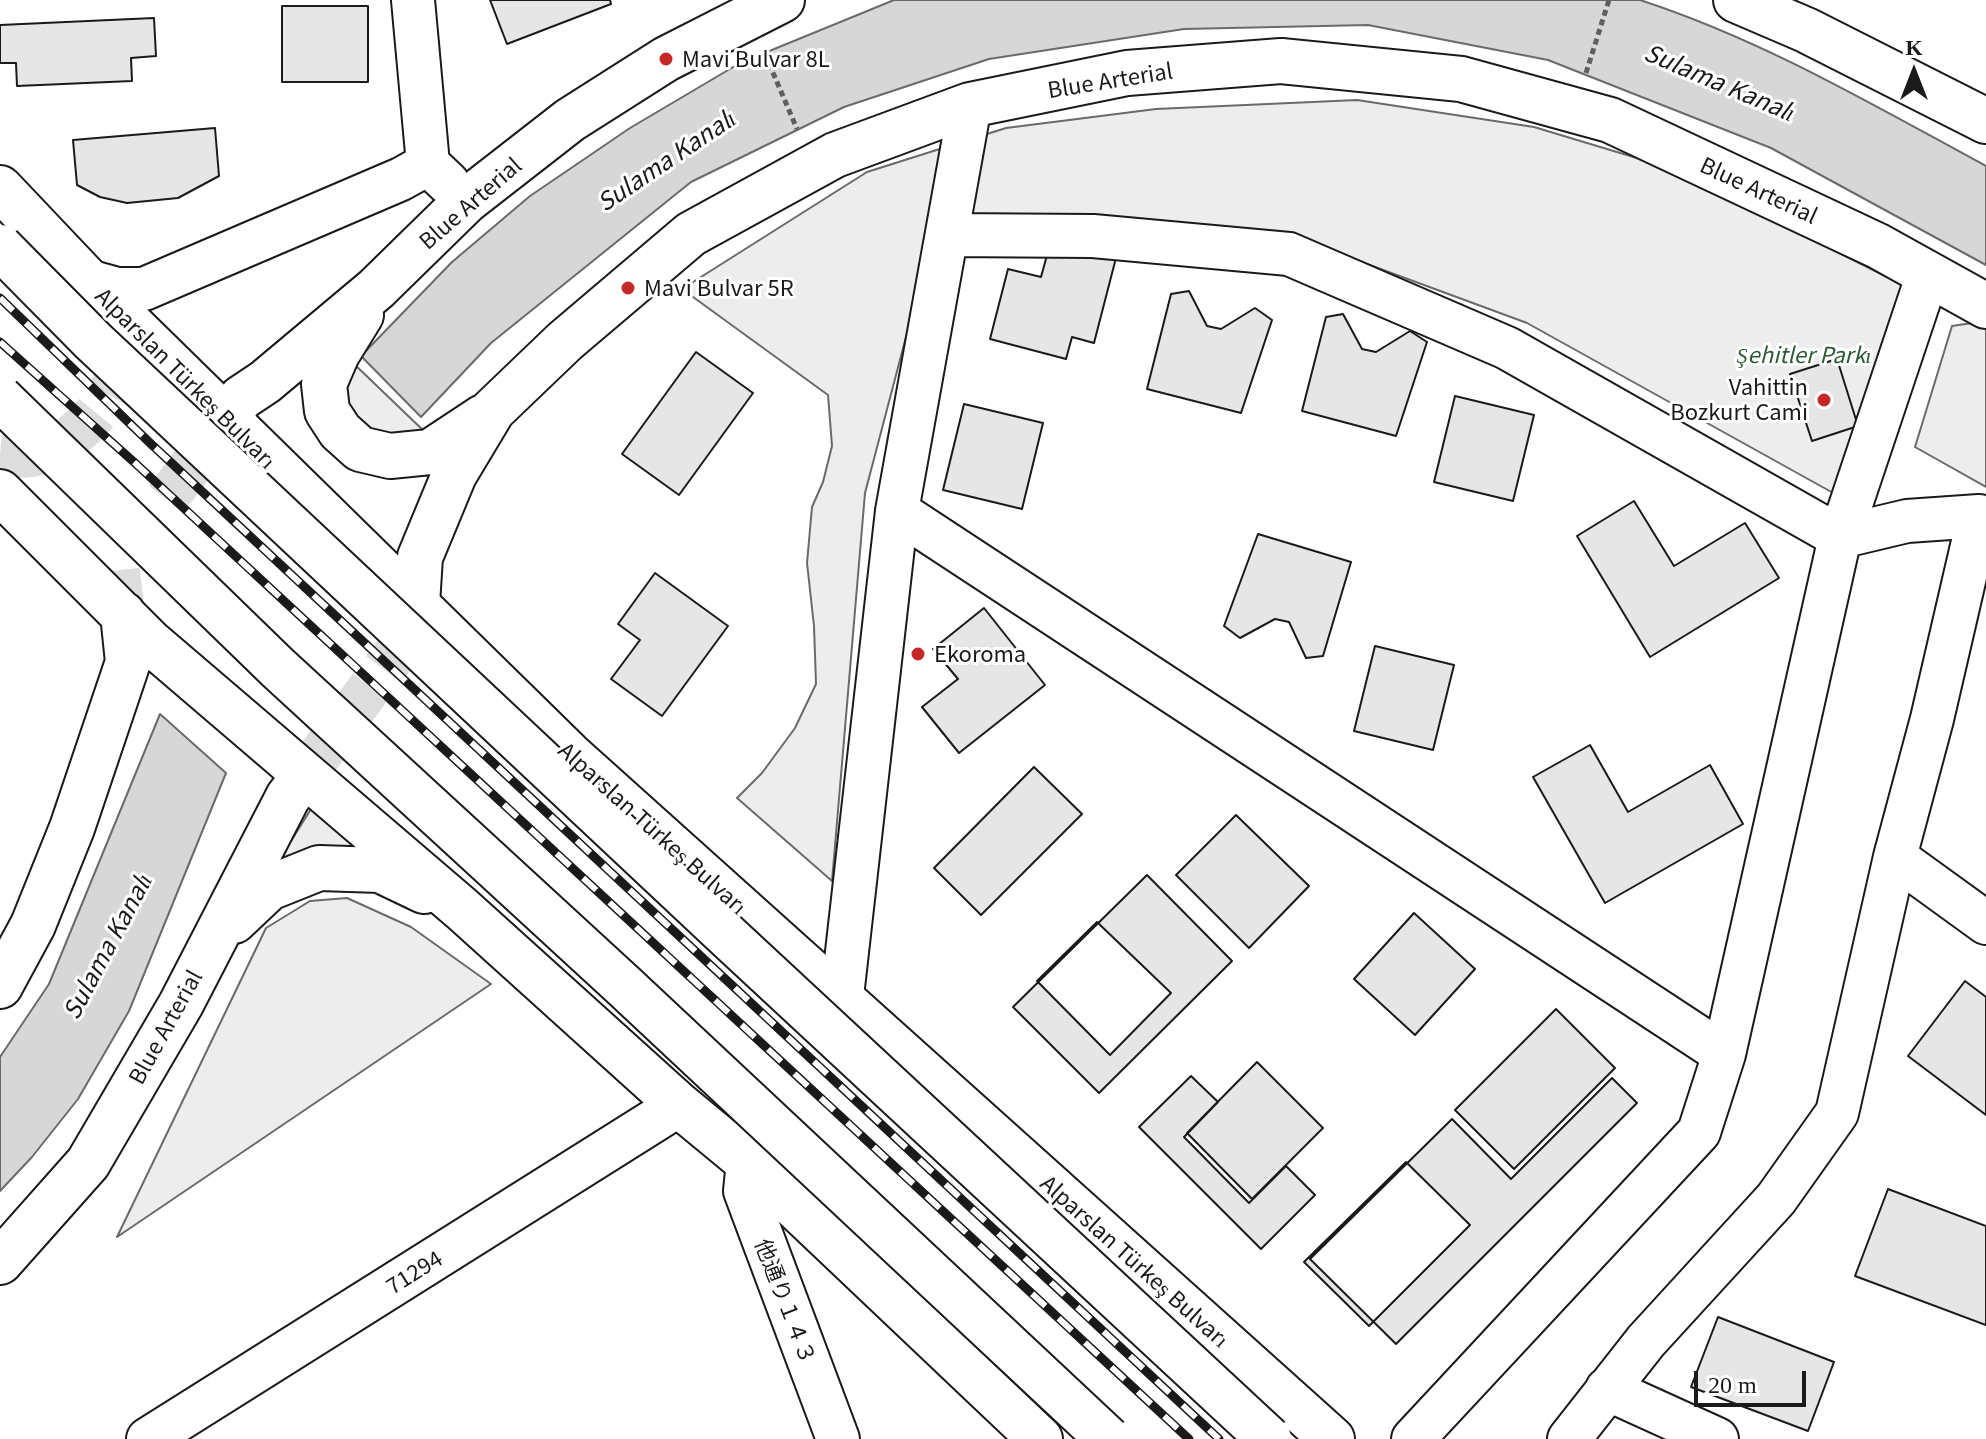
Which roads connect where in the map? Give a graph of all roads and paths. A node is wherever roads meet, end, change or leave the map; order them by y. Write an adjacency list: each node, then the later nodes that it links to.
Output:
1 (413, 0): 10 (street)
2 (782, 0): 12 (main road, Blue Arterial)
3 (1609, 0): 6 (path)
4 (1736, 0): 8 (main road)
5 (764, 51): 9 (path)
6 (1582, 85)
7 (970, 105): 13 (street); 15 (main road, Blue Arterial); 20 (main road, Blue Arterial)
8 (1986, 121)
9 (798, 132)
10 (428, 164): 12 (street); 16 (street)
11 (0, 188): 16 (main road, Alparslan Türkeş Bulvarı)
12 (466, 201): 17 (main road, Blue Arterial)
13 (948, 235): 23 (street); 25 (street)
14 (0, 247): 44 (main road, Alparslan Türkeş Bulvarı, bridge)
15 (1928, 274): 18 (main road, Blue Arterial); 25 (street)
16 (88, 281): 21 (main road, Alparslan Türkeş Bulvarı)
17 (376, 289): 20 (main road); 21 (main road, Blue Arterial)
18 (1986, 306)
19 (0, 398): 43 (main road, bridge)
20 (493, 410): 26 (main road, Blue Arterial)
21 (227, 418): 26 (main road, Alparslan Türkeş Bulvarı)
22 (0, 492): 27 (main road)
23 (897, 511): 34 (street); 35 (street)
24 (1982, 518): 25 (street); 29 (street)
25 (1840, 537): 35 (street)
26 (417, 604): 34 (main road, Alparslan Türkeş Bulvarı)
27 (123, 614): 28 (main road); 33 (main road)
28 (305, 775): 30 (main road); 32 (main road, Blue Arterial)
29 (1895, 857): 31 (street); 39 (street)
30 (462, 909): 32 (main road); 36 (main road)
31 (1986, 923)
32 (212, 943): 38 (main road, Blue Arterial)
33 (0, 986)
34 (842, 996): 45 (main road, Alparslan Türkeş Bulvarı)
35 (1724, 1054): 46 (street)
36 (679, 1105): 37 (main road); 40 (street, 71294)
37 (748, 1162): 41 (street, 他通り１４３); 42 (main road)
38 (0, 1262)
39 (1607, 1389): 47 (street); 48 (street)
40 (148, 1439)
41 (838, 1439)
42 (1040, 1439)
43 (1108, 1439)
44 (1269, 1439)
45 (1332, 1439)
46 (1413, 1439)
47 (1569, 1439)
48 (1717, 1439)

